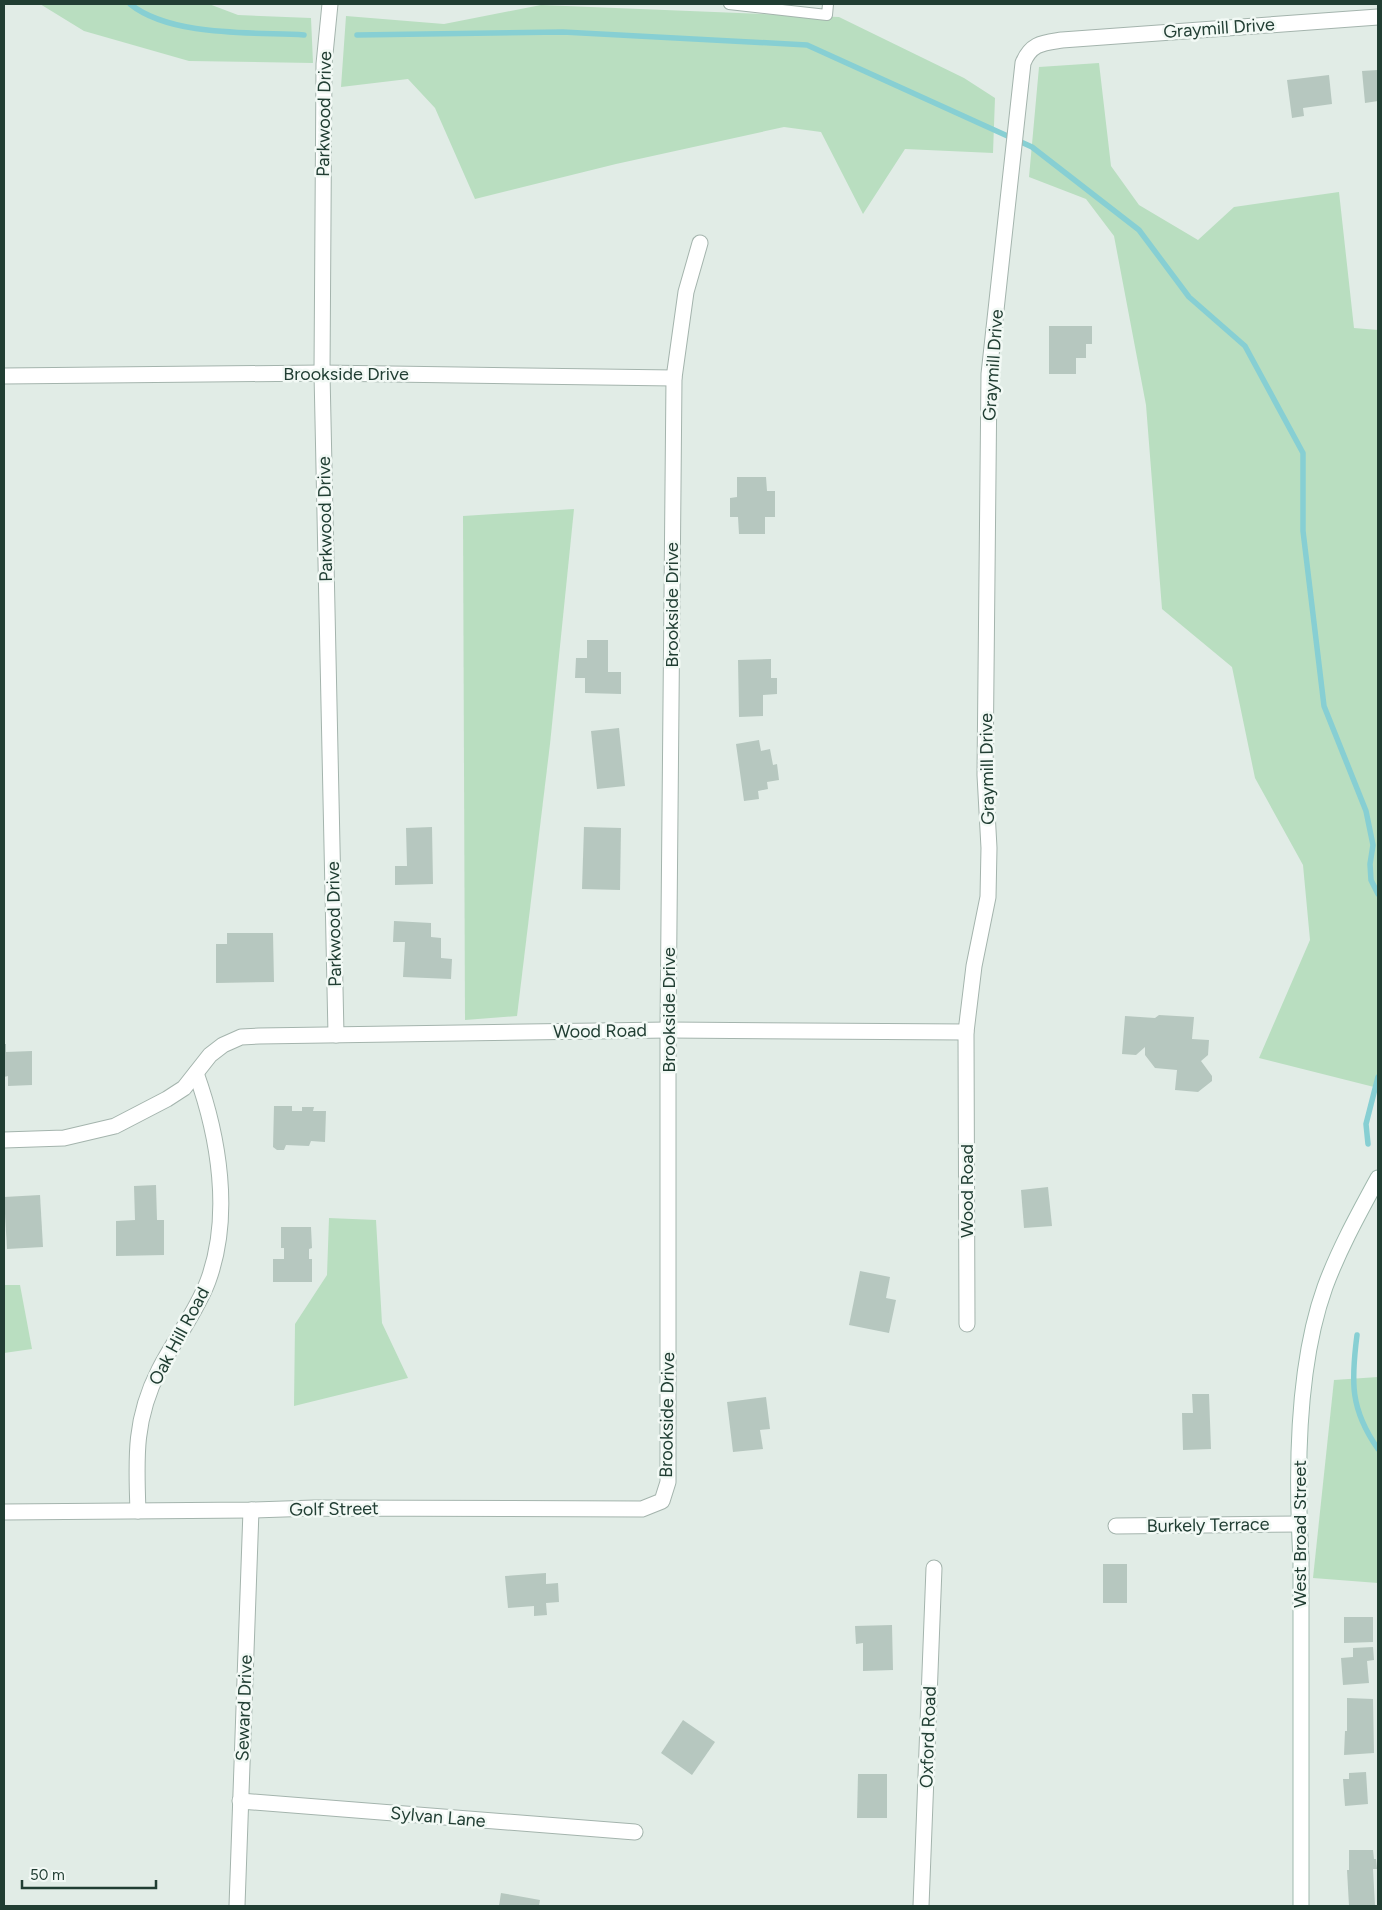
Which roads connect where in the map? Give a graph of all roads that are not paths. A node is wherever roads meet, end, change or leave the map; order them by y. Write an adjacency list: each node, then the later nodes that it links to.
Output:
1 (330, 4): 7 (street, Parkwood Drive)
2 (730, 4): 4 (lane)
3 (828, 4): 4 (lane)
4 (779, 7)
5 (1378, 17): 11 (street, Graymill Drive)
6 (700, 243): 9 (street)
7 (322, 373): 8 (street, Brookside Drive); 9 (street, Brookside Drive); 12 (street, Parkwood Drive)
8 (4, 376)
9 (674, 378): 10 (street, Brookside Drive)
10 (668, 1030): 11 (street, Wood Road); 12 (street, Wood Road); 17 (street, Brookside Drive)
11 (966, 1032): 16 (street, Wood Road)
12 (336, 1035): 13 (street, Wood Road)
13 (196, 1073): 14 (street, Wood Road); 19 (street, Oak Hill Road)
14 (4, 1140)
15 (1378, 1178): 21 (street, West Broad Street)
16 (968, 1324)
17 (662, 1501): 18 (street, Golf Street)
18 (251, 1510): 19 (street, Golf Street); 24 (street, Seward Drive)
19 (138, 1511): 20 (street, Golf Street)
20 (4, 1512)
21 (1299, 1524): 22 (street, Burkely Terrace); 28 (street, West Broad Street)
22 (1116, 1526)
23 (934, 1568): 27 (street, Oxford Road)
24 (240, 1801): 25 (street, Sylvan Lane); 26 (street, Seward Drive)
25 (636, 1832)
26 (237, 1906)
27 (921, 1906)
28 (1301, 1906)

